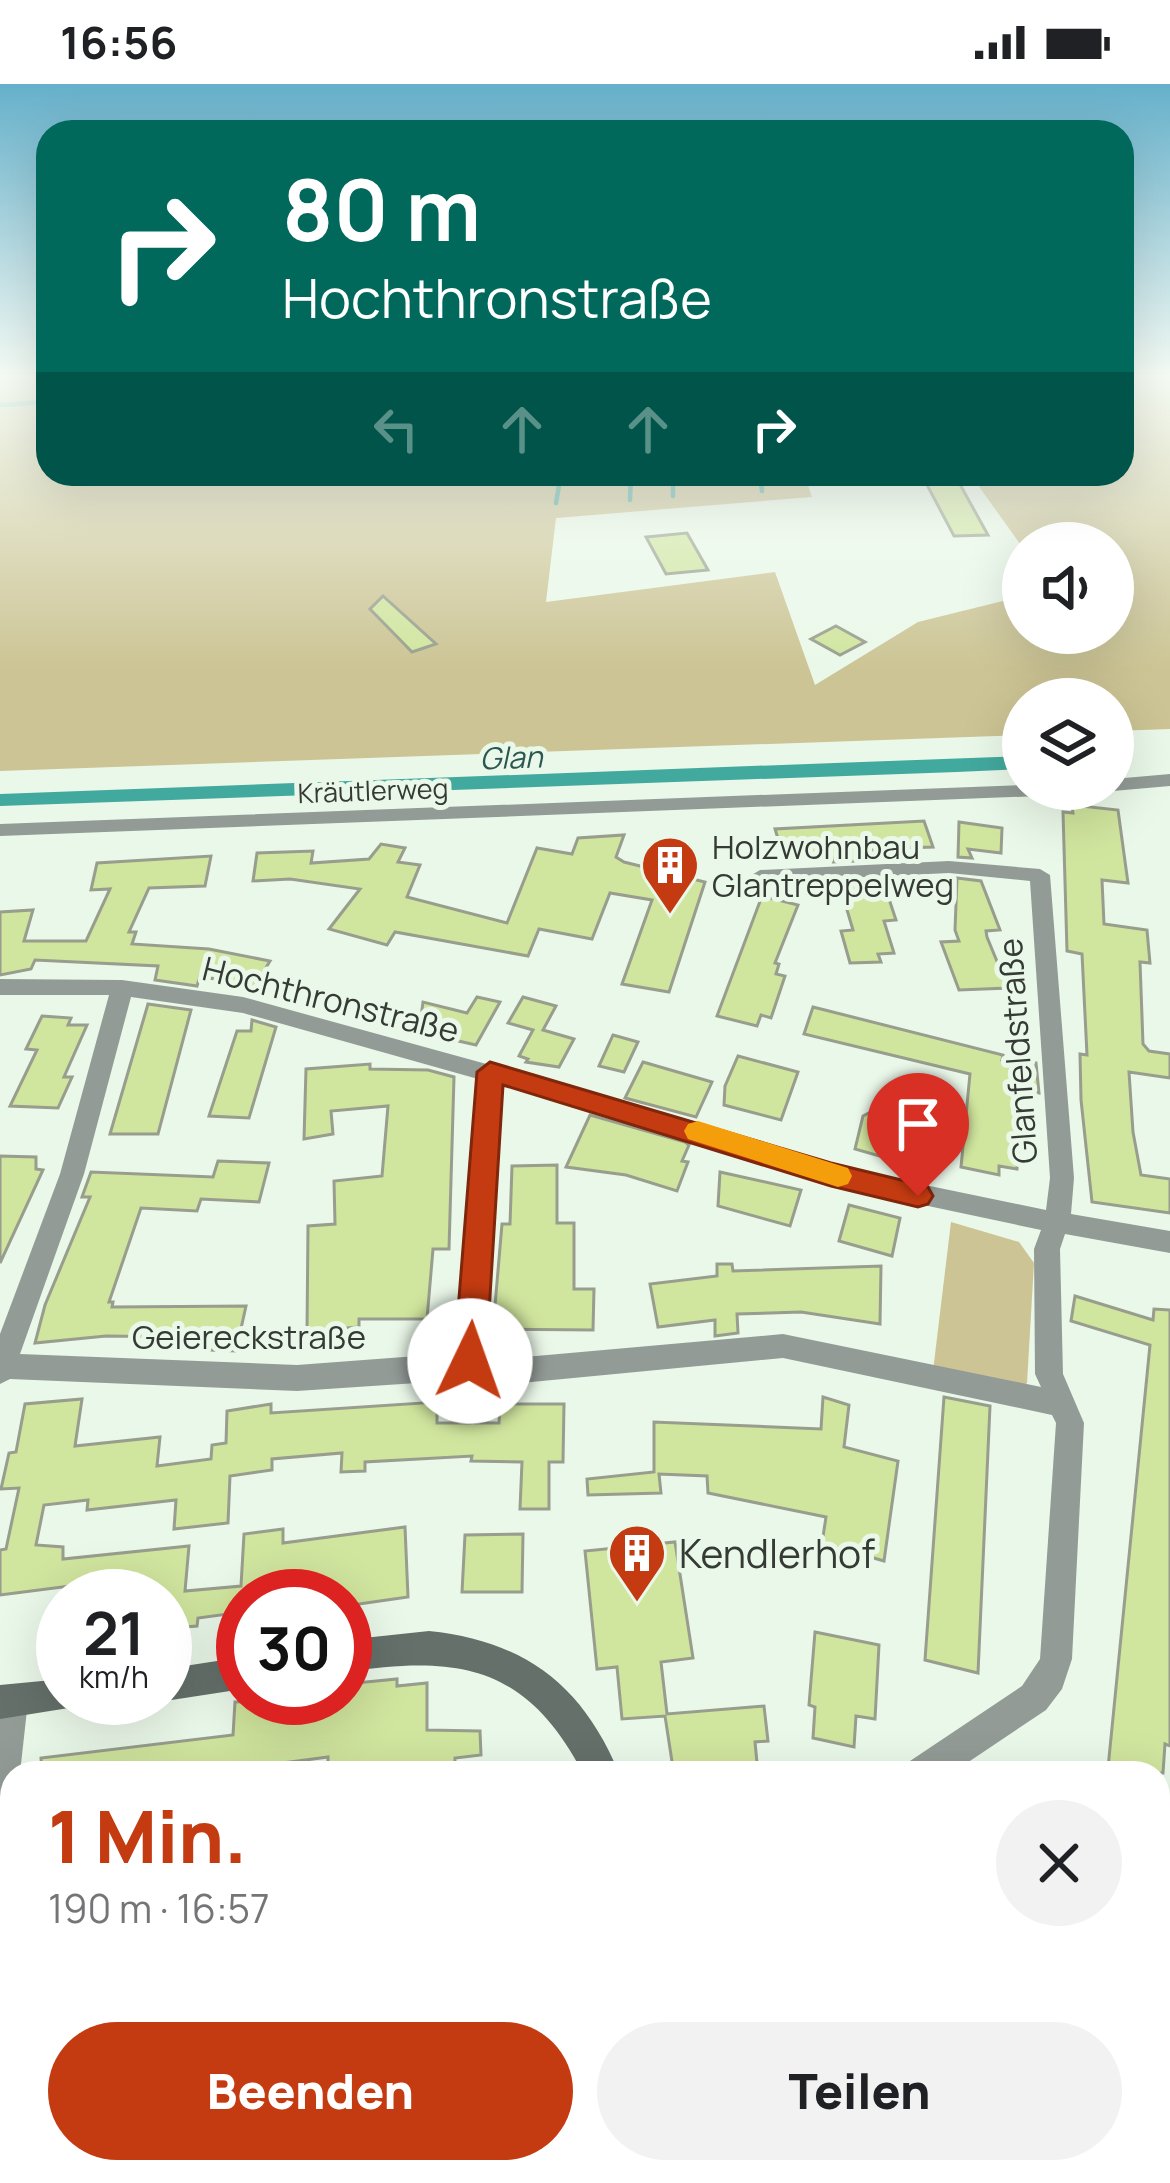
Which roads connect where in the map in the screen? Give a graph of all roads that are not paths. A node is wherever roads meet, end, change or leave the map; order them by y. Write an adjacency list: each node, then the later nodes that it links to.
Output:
1 (1170, 780): 2 (street)
2 (1134, 783)
3 (1002, 792): 4 (street, Kräutlerweg)
4 (0, 830)
5 (760, 876): 9 (street, Glanfeldstraße)
6 (0, 987): 7 (street, Hochthronstraße)
7 (122, 988): 8 (street, Hochthronstraße); 12 (street)
8 (490, 1072): 9 (street, Hochthronstraße); 11 (street)
9 (1057, 1222): 10 (street); 13 (street, Glanfeldstraße)
10 (1170, 1242)
11 (470, 1361): 12 (street, Geiereckstraße); 13 (street, Geiereckstraße)
12 (0, 1368)
13 (1060, 1403): 19 (street, Glanfeldstraße)
14 (372, 1652): 18 (street)
15 (36, 1698): 16 (street)
16 (6, 1701): 17 (street)
17 (2, 1761)
18 (595, 1761)
19 (941, 1761)

